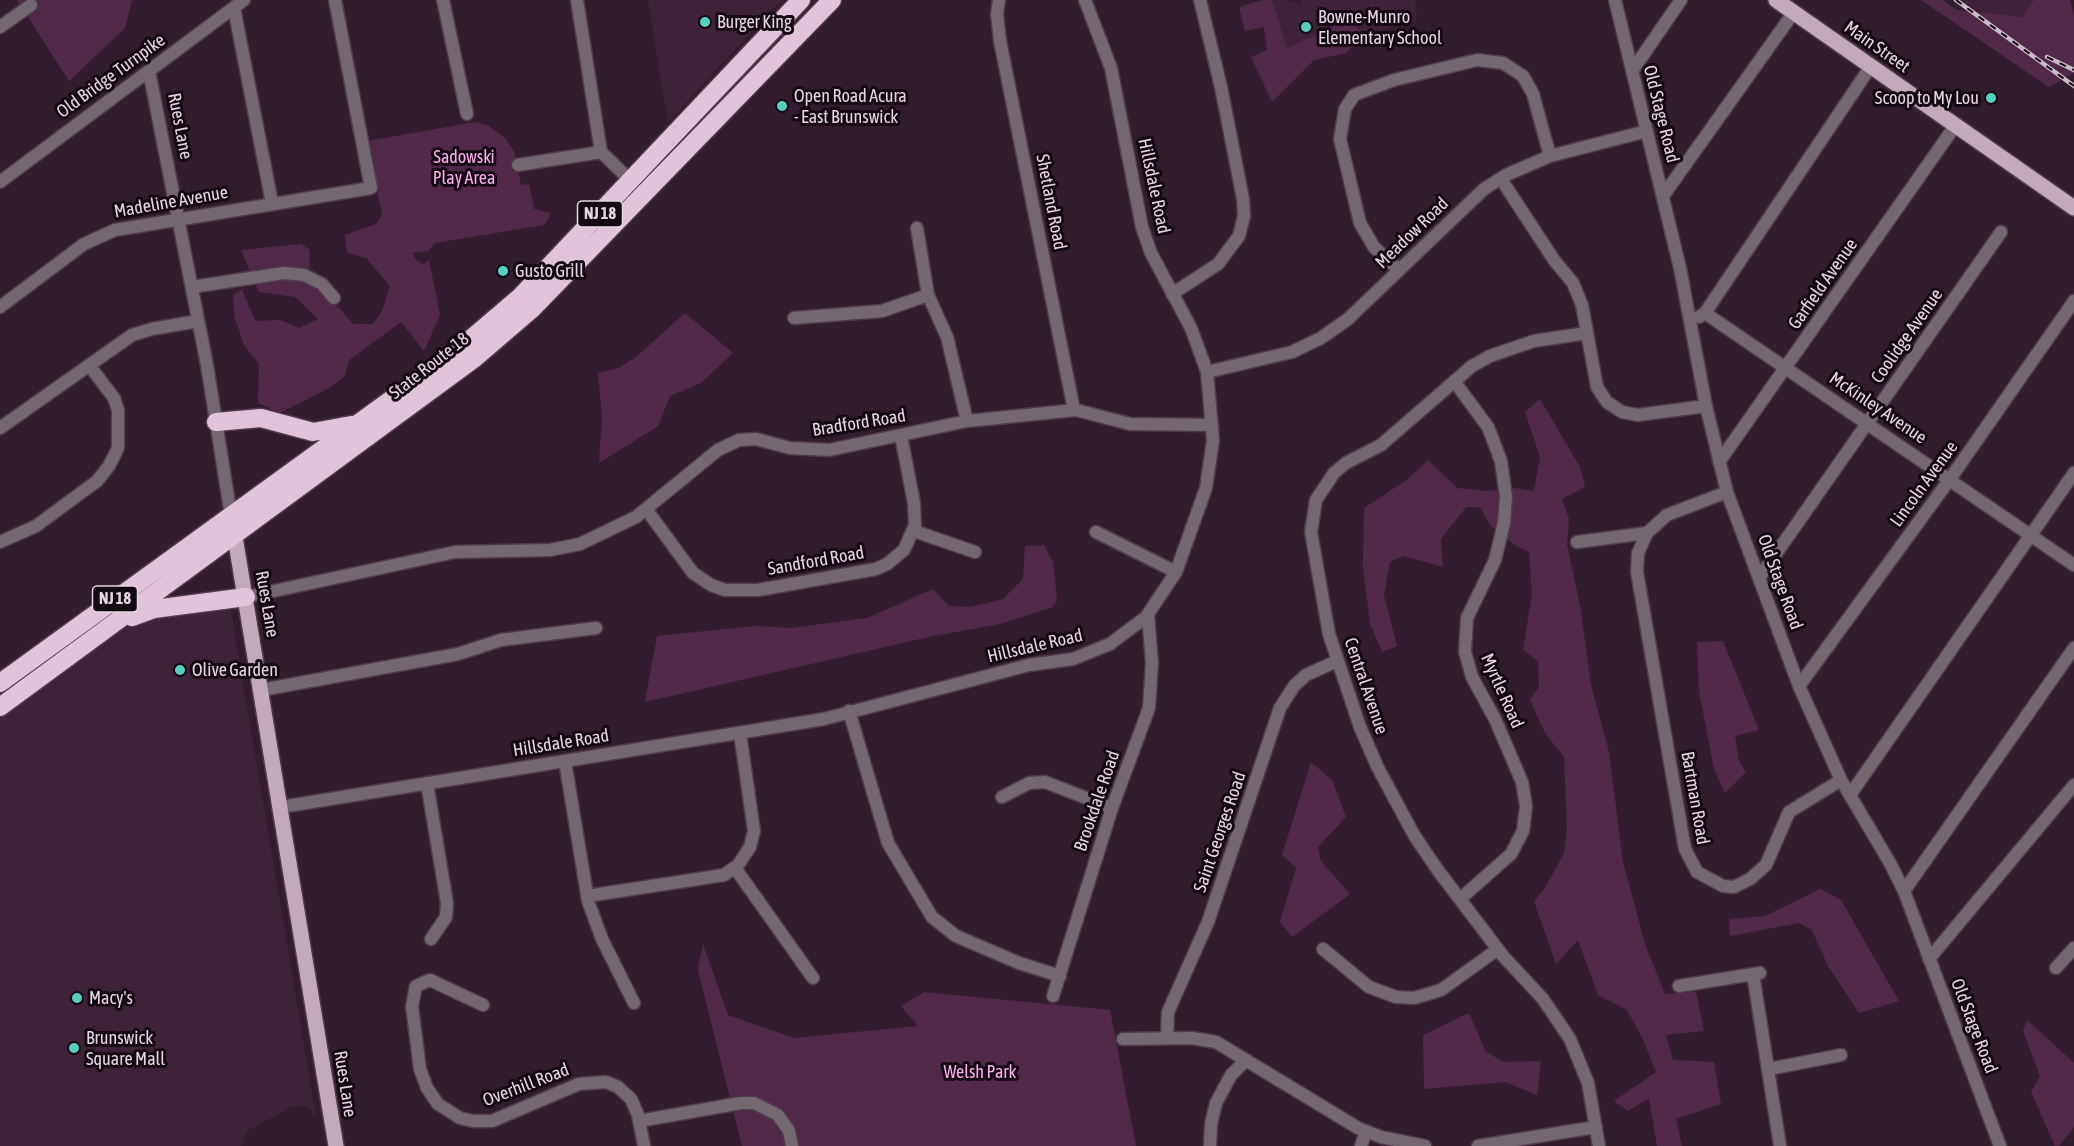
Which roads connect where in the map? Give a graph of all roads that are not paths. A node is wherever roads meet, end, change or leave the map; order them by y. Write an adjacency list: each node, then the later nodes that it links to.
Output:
1 (335, 0): 29 (street, Madeline Avenue)
2 (443, 0): 19 (street)
3 (577, 0): 22 (street)
4 (801, 0): 26 (highway, State Route 18 / NJ 18)
5 (832, 0): 69 (highway, State Route 18 / NJ 18)
6 (999, 0): 52 (street, Shetland Road)
7 (1085, 0): 36 (street, Hillsdale Road)
8 (1200, 0): 36 (street)
9 (1615, 0): 18 (street, Old Stage Road)
10 (1681, 0): 18 (street)
11 (1776, 0): 14 (main road, Main Street)
12 (239, 4): 17 (street, Old Bridge Turnpike); 29 (street)
13 (31, 5): 15 (street)
14 (1794, 12): 16 (main road, Main Street); 28 (street)
15 (0, 27)
16 (1870, 66): 20 (main road, Main Street); 41 (street)
17 (149, 71): 27 (street, Old Bridge Turnpike); 31 (street, Rues Lane)
18 (1632, 71): 21 (street, Old Stage Road)
19 (467, 114)
20 (1955, 126): 30 (main road, Main Street); 47 (street, Garfield Avenue)
21 (1647, 131): 23 (street, Meadow Road); 28 (street, Old Stage Road)
22 (601, 152): 24 (street); 26 (street)
23 (1550, 156): 25 (street, Meadow Road); 34 (street)
24 (518, 165)
25 (1501, 178): 34 (street, Meadow Road); 45 (street)
26 (630, 180): 50 (highway, State Route 18 / NJ 18)
27 (0, 182)
28 (1663, 196): 44 (street, Old Stage Road)
29 (272, 203): 31 (street, Madeline Avenue)
30 (2074, 208)
31 (178, 218): 35 (street, Rues Lane); 40 (street, Madeline Avenue)
32 (917, 228): 37 (street)
33 (2001, 232): 55 (street, Coolidge Avenue)
34 (1399, 270): 48 (street, Meadow Road)
35 (192, 287): 38 (street); 43 (street, Rues Lane)
36 (1172, 294): 48 (street, Hillsdale Road)
37 (928, 295): 42 (street); 53 (street)
38 (334, 298)
39 (2074, 301): 61 (street, Lincoln Avenue)
40 (0, 307)
41 (1705, 313): 44 (street); 47 (street, McKinley Avenue)
42 (794, 318)
43 (198, 321): 46 (street); 54 (street, Rues Lane)
44 (1691, 322): 51 (street, Old Stage Road)
45 (1587, 333): 49 (street, Central Avenue); 51 (street)
46 (89, 365): 57 (street); 70 (street)
47 (1786, 367): 55 (street, McKinley Avenue); 59 (street, Garfield Avenue)
48 (1207, 372): 56 (street, Hillsdale Road)
49 (1454, 381): 81 (street, Central Avenue); 99 (street, Myrtle Road)
50 (380, 406): 54 (highway); 64 (highway, State Route 18 / NJ 18)
51 (1706, 406): 59 (street, Old Stage Road)
52 (1074, 410): 53 (street, Bradford Road); 56 (street, Bradford Road)
53 (967, 421): 58 (street, Bradford Road)
54 (216, 422): 64 (street, Rues Lane)
55 (1869, 423): 61 (street, McKinley Avenue); 75 (street, Coolidge Avenue)
56 (1212, 425): 74 (street, Hillsdale Road)
57 (0, 428)
58 (901, 436): 63 (street, Bradford Road); 65 (street)
59 (1719, 462): 62 (street, Old Stage Road)
60 (2074, 473): 68 (street)
61 (1950, 479): 68 (street, McKinley Avenue); 83 (street, Lincoln Avenue)
62 (1728, 492): 67 (street); 75 (street, Old Stage Road)
63 (646, 509): 65 (street, Sandford Road); 76 (street, Bradford Road)
64 (231, 516): 69 (main road, Rues Lane); 82 (highway, State Route 18 / NJ 18)
65 (914, 531): 72 (street)
66 (1096, 532): 74 (street)
67 (1647, 533): 71 (street); 89 (street, Bartman Road)
68 (2031, 535): 73 (street, McKinley Avenue); 92 (street)
69 (236, 536): 76 (main road, Rues Lane); 78 (highway, State Route 18 / NJ 18)
70 (0, 542)
71 (1577, 542)
72 (975, 552)
73 (2074, 565)
74 (1176, 572): 77 (street, Hillsdale Road)
75 (1759, 578): 83 (street, Old Stage Road)
76 (246, 597): 78 (highway); 84 (main road, Rues Lane)
77 (1148, 615): 86 (street, Hillsdale Road); 95 (street, Brookdale Road)
78 (108, 627): 85 (highway, State Route 18 / NJ 18)
79 (596, 628): 84 (street)
80 (2074, 648): 97 (street)
81 (1337, 661): 99 (street, Central Avenue); 112 (street, Saint Georges Road)
82 (0, 683)
83 (1799, 686): 89 (street, Old Stage Road)
84 (261, 690): 94 (main road, Rues Lane)
85 (0, 707)
86 (849, 711): 87 (street, Hillsdale Road); 106 (street)
87 (740, 733): 88 (street, Hillsdale Road); 96 (street)
88 (565, 761): 90 (street, Hillsdale Road); 98 (street)
89 (1841, 780): 92 (street, Old Stage Road)
90 (428, 783): 94 (street, Hillsdale Road); 100 (street)
91 (2074, 785): 104 (street)
92 (1850, 795): 97 (street, Old Stage Road)
93 (1002, 797): 95 (street)
94 (280, 807): 120 (main road, Rues Lane)
95 (1112, 808): 106 (street, Brookdale Road)
96 (735, 868): 98 (street); 107 (street)
97 (1904, 891): 104 (street, Old Stage Road)
98 (587, 896): 110 (street)
99 (1460, 899): 103 (street, Central Avenue)
100 (431, 939)
101 (2074, 948): 105 (street)
102 (1323, 949): 103 (street)
103 (1498, 949): 118 (street, Central Avenue)
104 (1929, 959): 129 (street, Old Stage Road)
105 (2056, 968)
106 (1060, 976): 109 (street, Brookdale Road)
107 (813, 978)
108 (1679, 986): 116 (street)
109 (1053, 996)
110 (634, 1003)
111 (483, 1005): 117 (street, Overhill Road)
112 (1167, 1038): 113 (street); 115 (street)
113 (1123, 1039)
114 (1841, 1055): 116 (street)
115 (1246, 1060): 119 (street); 123 (street)
116 (1769, 1069): 128 (street)
117 (639, 1120): 121 (street, Overhill Road); 122 (street)
118 (1596, 1127): 126 (street); 127 (street, Central Avenue)
119 (1366, 1131): 124 (street); 125 (street)
120 (336, 1146)
121 (644, 1146)
122 (792, 1146)
123 (1210, 1146)
124 (1361, 1146)
125 (1425, 1146)
126 (1478, 1146)
127 (1599, 1146)
128 (1780, 1146)
129 (2000, 1146)

